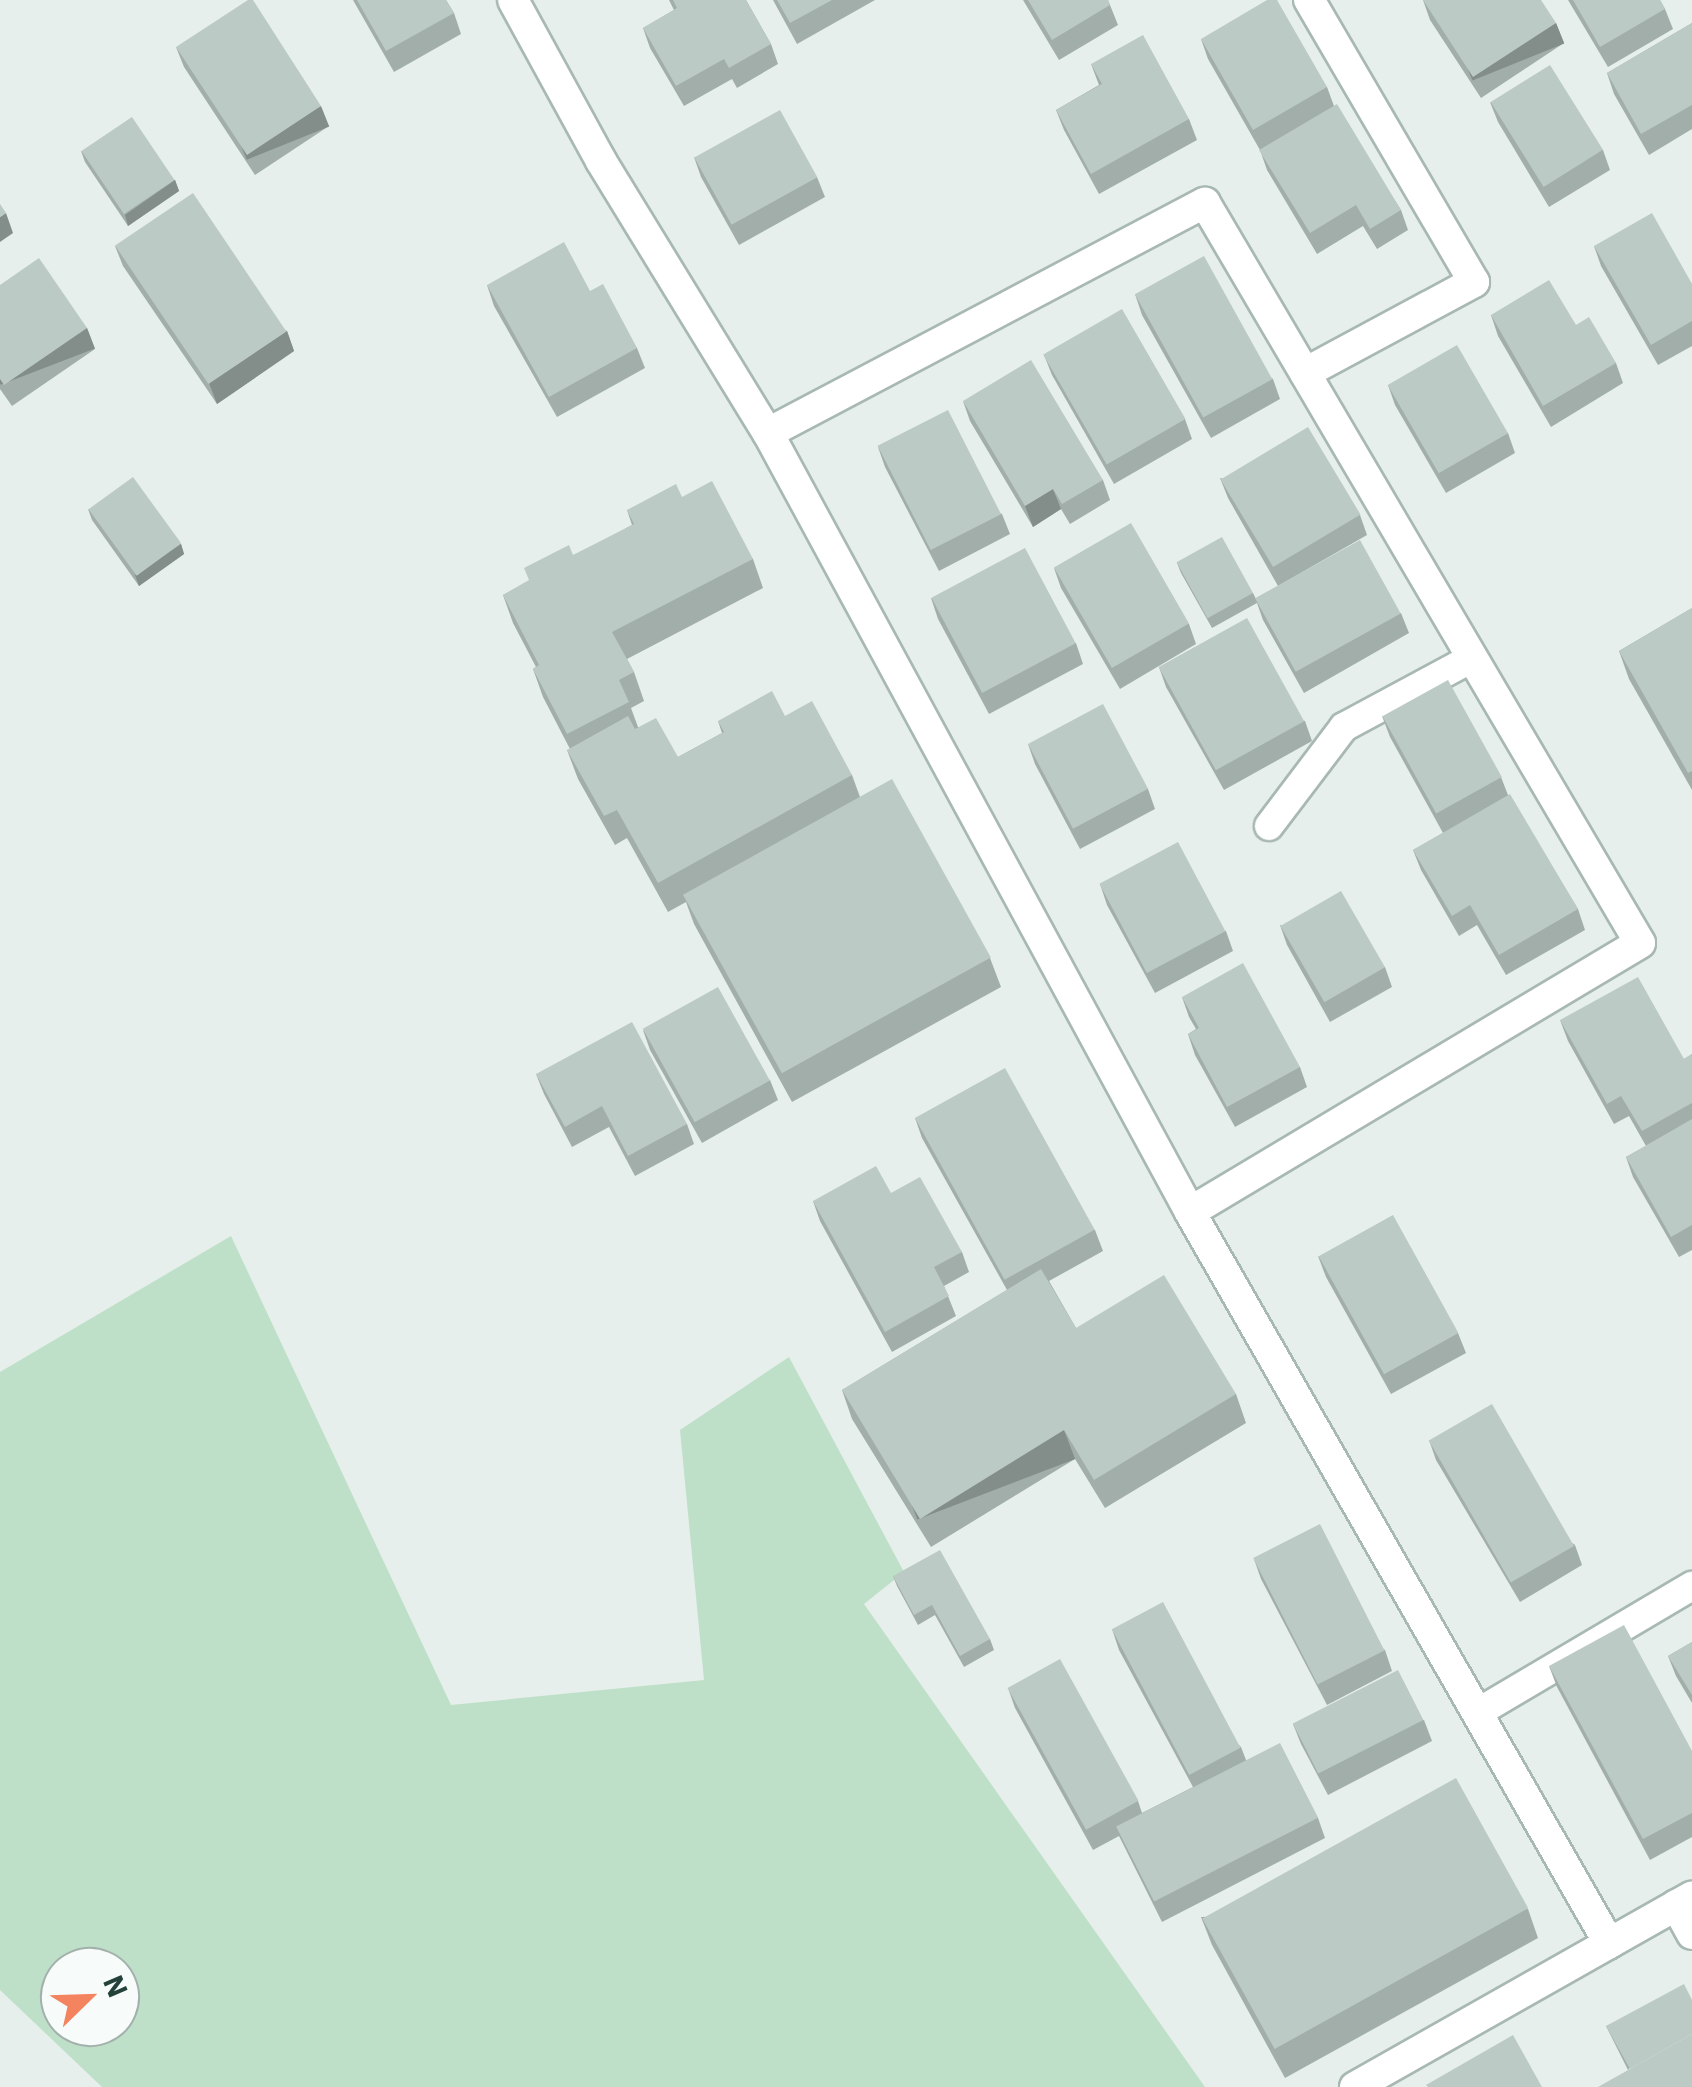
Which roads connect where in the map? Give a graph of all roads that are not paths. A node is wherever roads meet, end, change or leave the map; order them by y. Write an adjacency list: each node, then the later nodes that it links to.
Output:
1 (513, 0): 4 (street)
2 (1309, 0): 3 (street)
3 (1305, 373): 4 (street); 5 (street)
4 (768, 433): 7 (street)
5 (1472, 658): 6 (lane); 7 (street)
6 (1270, 826)
7 (1190, 1212): 9 (street)
8 (1692, 1586): 9 (lane)
9 (1477, 1713): 12 (street)
10 (1684, 1901): 11 (street); 12 (street)
11 (1692, 1934)
12 (1609, 1943): 13 (street)
13 (1354, 2087)

